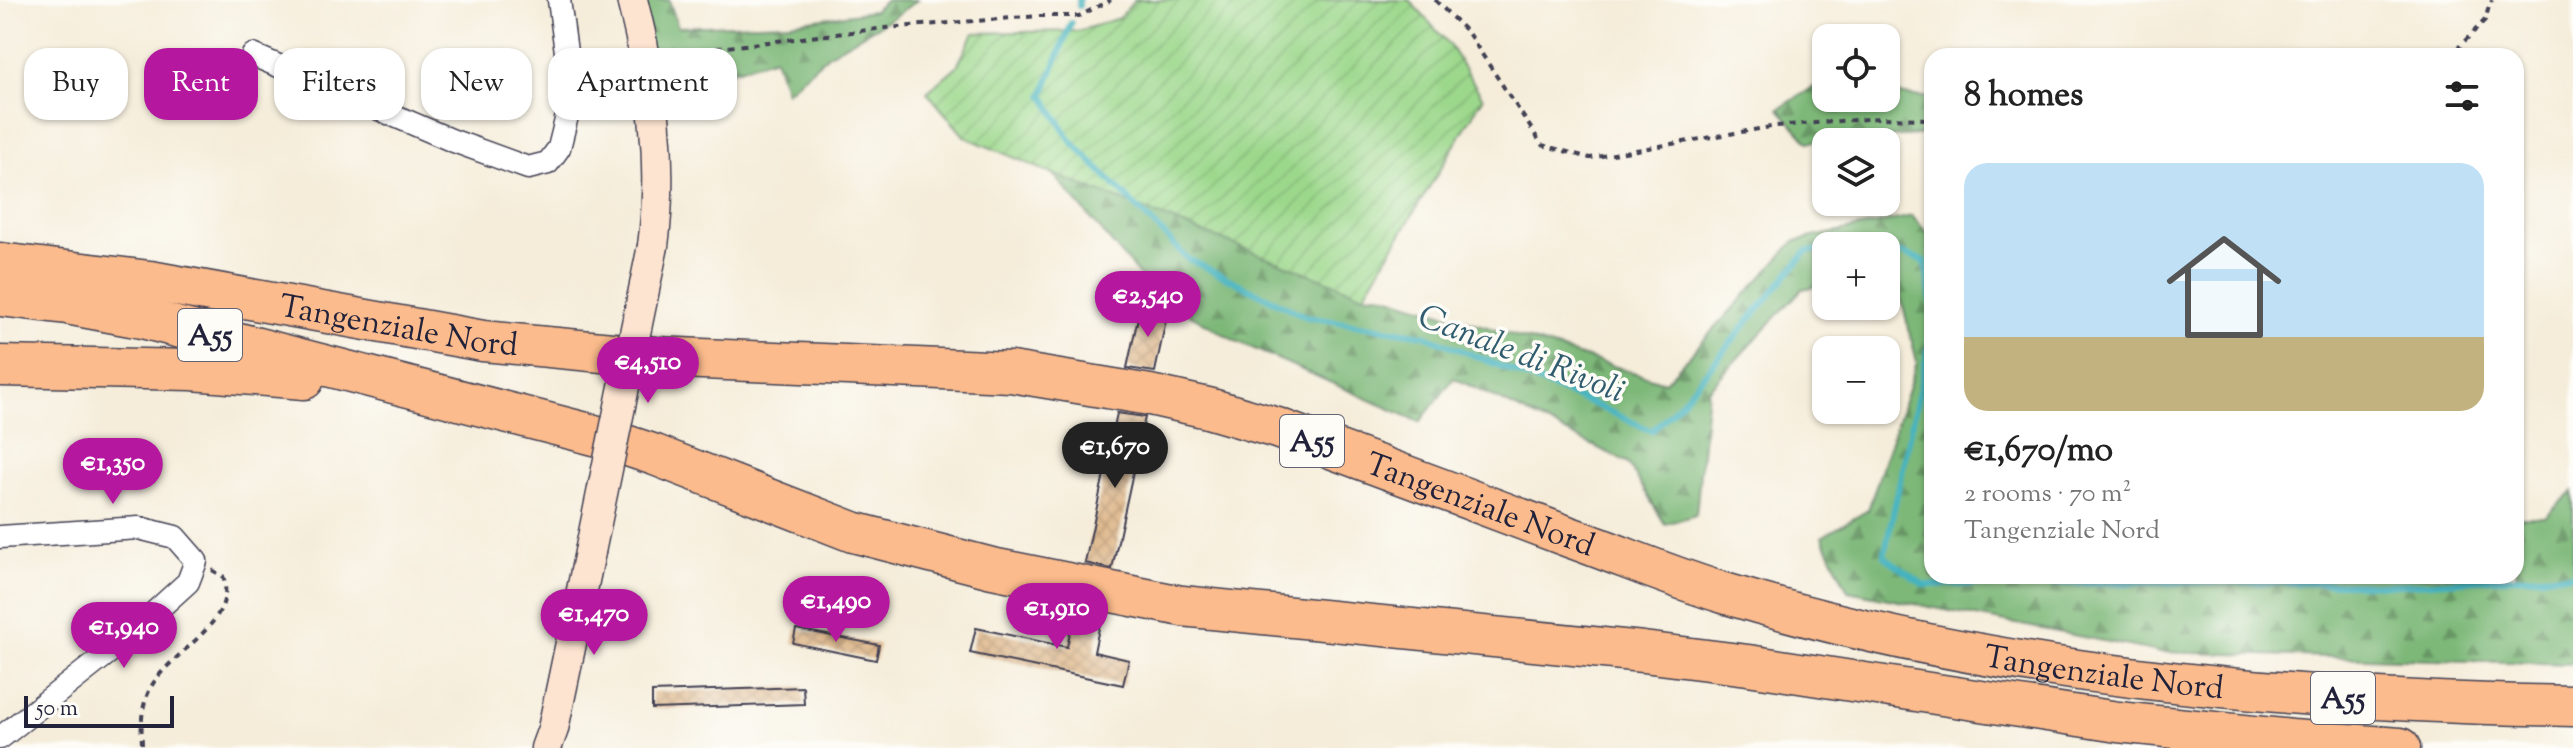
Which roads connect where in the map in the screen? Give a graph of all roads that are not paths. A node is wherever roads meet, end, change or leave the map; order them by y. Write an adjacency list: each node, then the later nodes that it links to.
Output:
1 (559, 0): 3 (street)
2 (632, 0): 13 (street, bridge)
3 (258, 57)
4 (0, 243): 6 (highway, A55)
5 (0, 263): 6 (highway, A55)
6 (150, 281): 11 (highway, Tangenziale Nord / A55)
7 (0, 296): 9 (highway, A55)
8 (0, 366): 9 (highway, A55)
9 (417, 389): 14 (highway, Tangenziale Nord / A55)
10 (0, 537): 12 (street)
11 (2573, 706)
12 (0, 738)
13 (546, 748)
14 (2400, 748)

